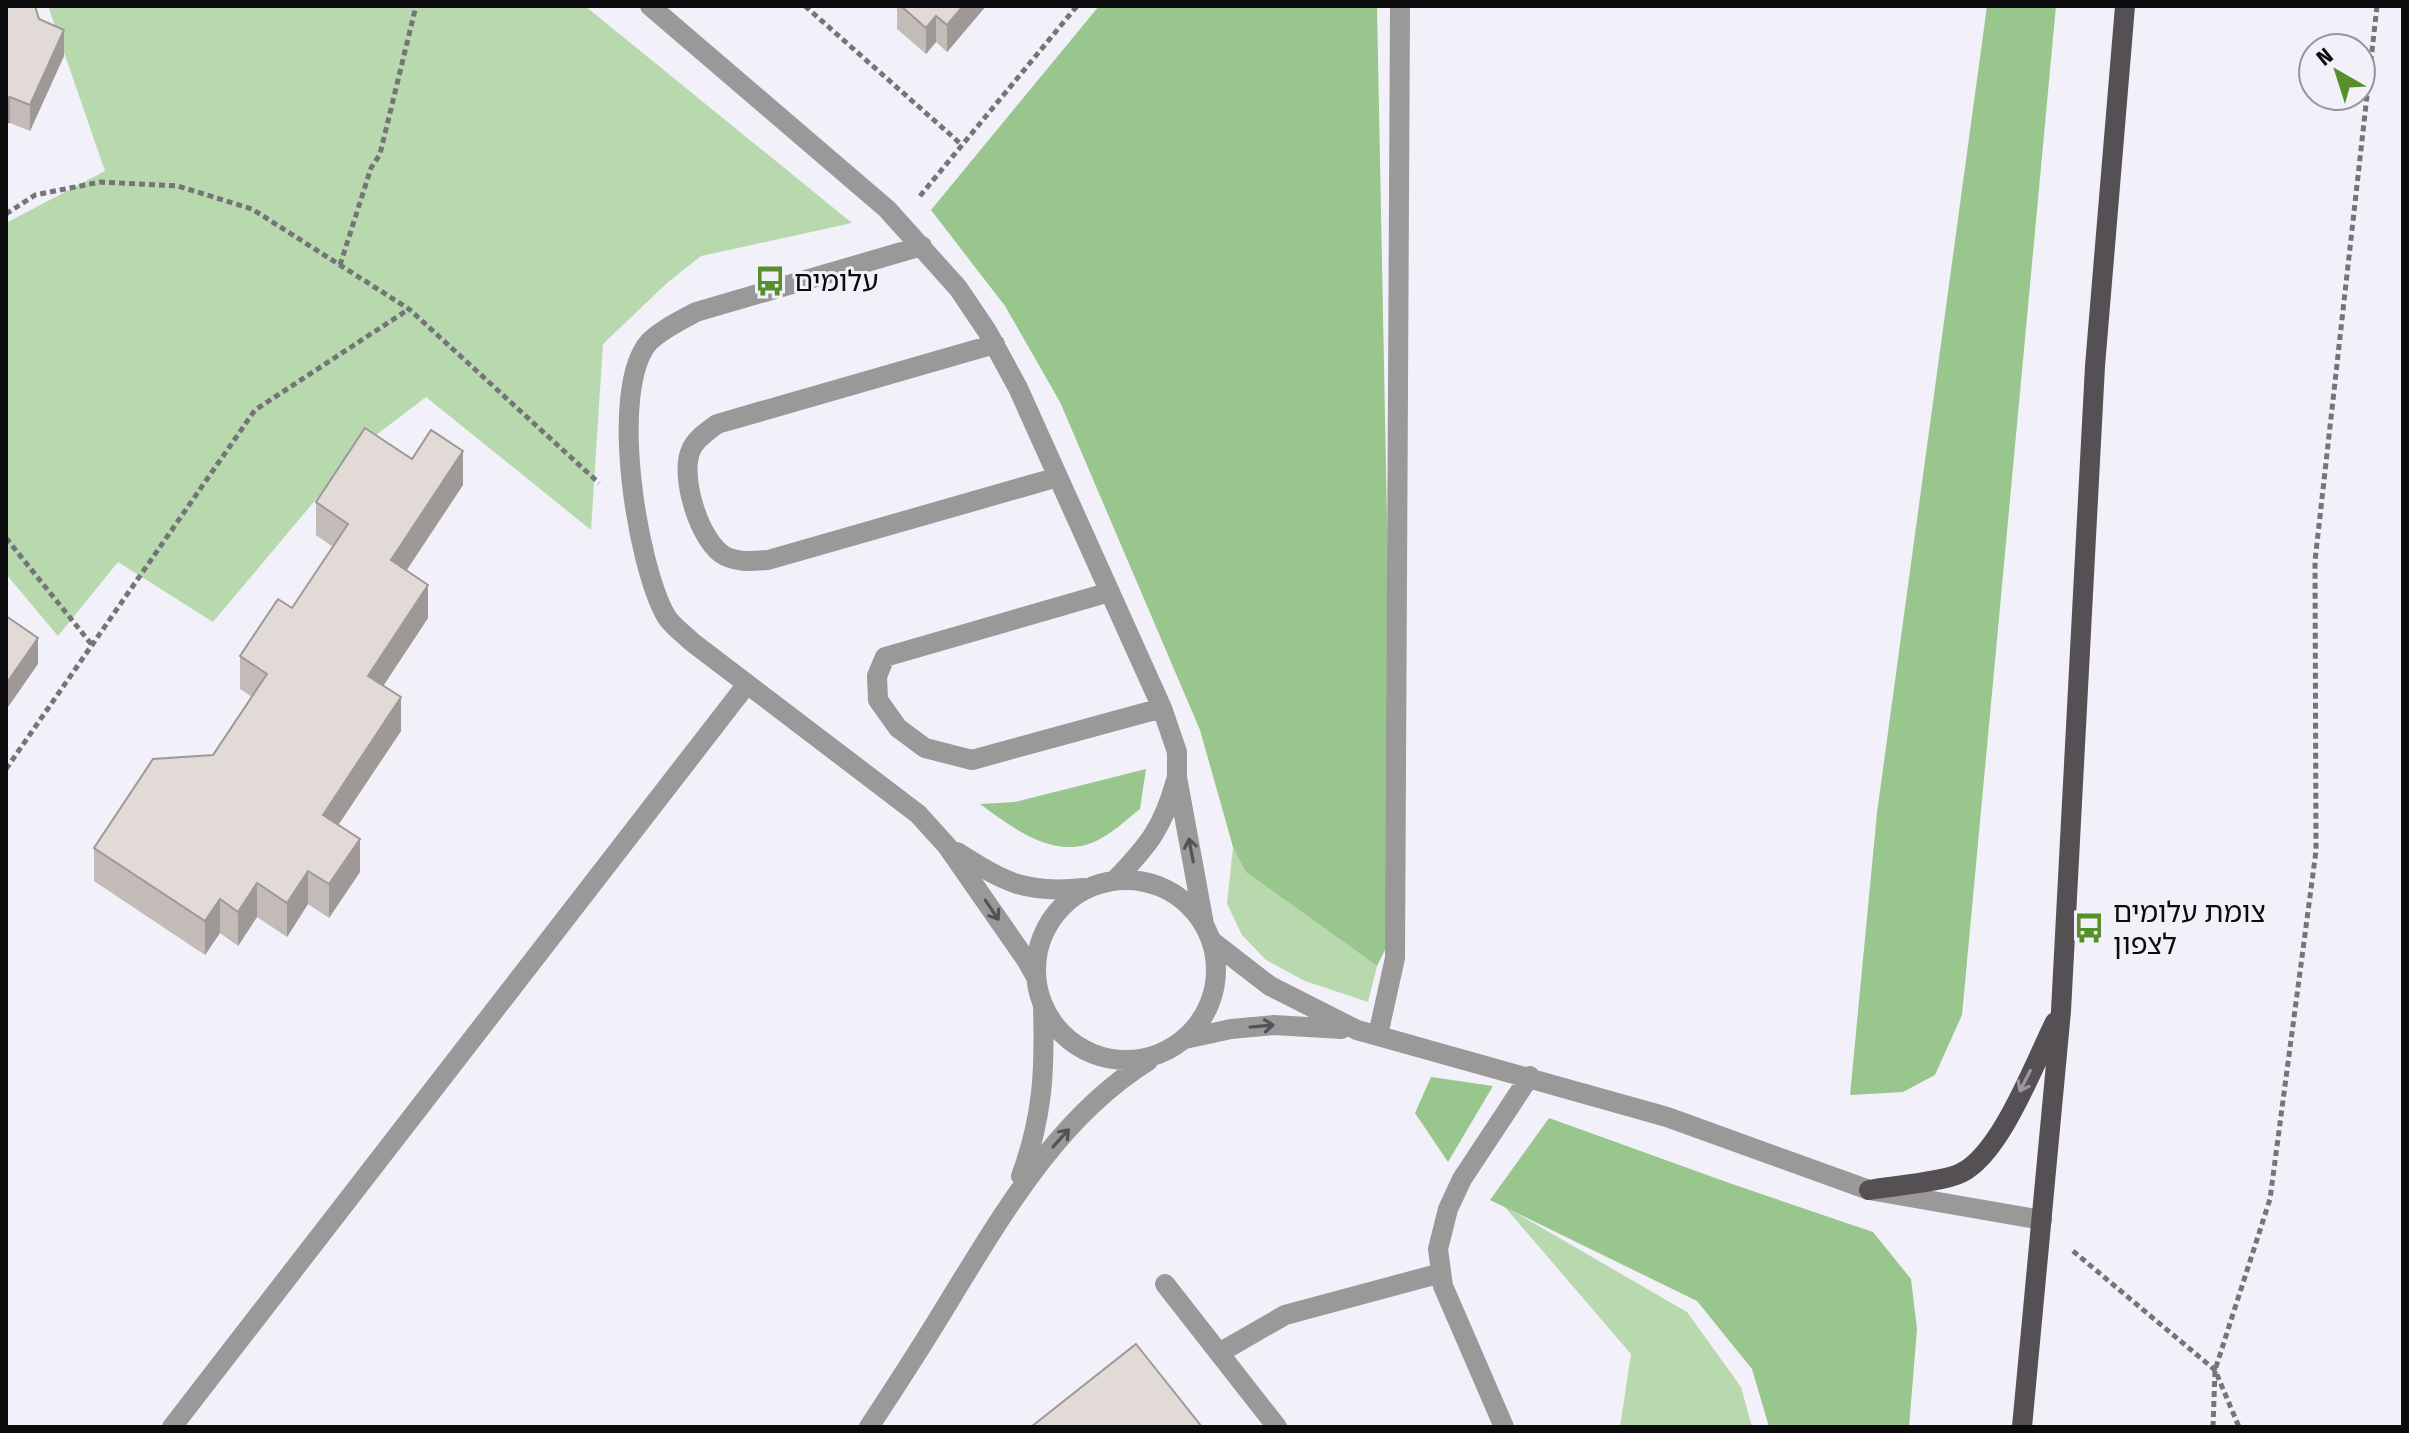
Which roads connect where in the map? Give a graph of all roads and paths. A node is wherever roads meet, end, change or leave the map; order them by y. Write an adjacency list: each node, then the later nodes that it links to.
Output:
1 (416, 6): 12 (path)
2 (650, 6): 10 (street)
3 (805, 6): 8 (path)
4 (1077, 6): 8 (path)
5 (1400, 6): 32 (street)
6 (2125, 6): 30 (main road)
7 (2377, 6): 42 (path)
8 (962, 145): 10 (path)
9 (6, 214): 12 (path)
10 (899, 222): 11 (street)
11 (922, 246): 14 (street); 16 (street)
12 (340, 265): 13 (path)
13 (409, 309): 16 (path); 19 (path)
14 (995, 344): 15 (street); 15 (street)
15 (1058, 477): 18 (street)
16 (638, 519): 20 (street)
17 (6, 538): 19 (path)
18 (1110, 592): 21 (street); 21 (street)
19 (92, 645): 22 (path)
20 (747, 684): 24 (street); 43 (street)
21 (1162, 708): 23 (street)
22 (6, 769)
23 (1177, 777): 25 (street); 27 (street, one-way to 23)
24 (947, 846): 26 (street); 28 (street, one-way to 28)
25 (1114, 881): 26 (street); 27 (street)
26 (1091, 887): 28 (street)
27 (1208, 933): 31 (street); 33 (street)
28 (1036, 977): 29 (street)
29 (1043, 1007): 34 (street); 37 (street)
30 (2061, 1011): 36 (main road, one-way to 36); 38 (main road)
31 (1357, 1030): 32 (street); 33 (street, one-way to 31)
32 (1378, 1035): 35 (street)
33 (1185, 1039): 34 (street)
34 (1158, 1055): 37 (street, one-way to 34)
35 (1530, 1076): 36 (street); 39 (street)
36 (1869, 1190): 38 (street)
37 (1012, 1198): 44 (street)
38 (2042, 1220): 42 (path); 47 (main road)
39 (1441, 1273): 41 (street); 46 (street)
40 (1165, 1284): 41 (street)
41 (1219, 1353): 45 (street)
42 (2215, 1370): 48 (path); 49 (path)
43 (172, 1427)
44 (869, 1427)
45 (1277, 1427)
46 (1504, 1427)
47 (2022, 1427)
48 (2213, 1427)
49 (2239, 1427)

